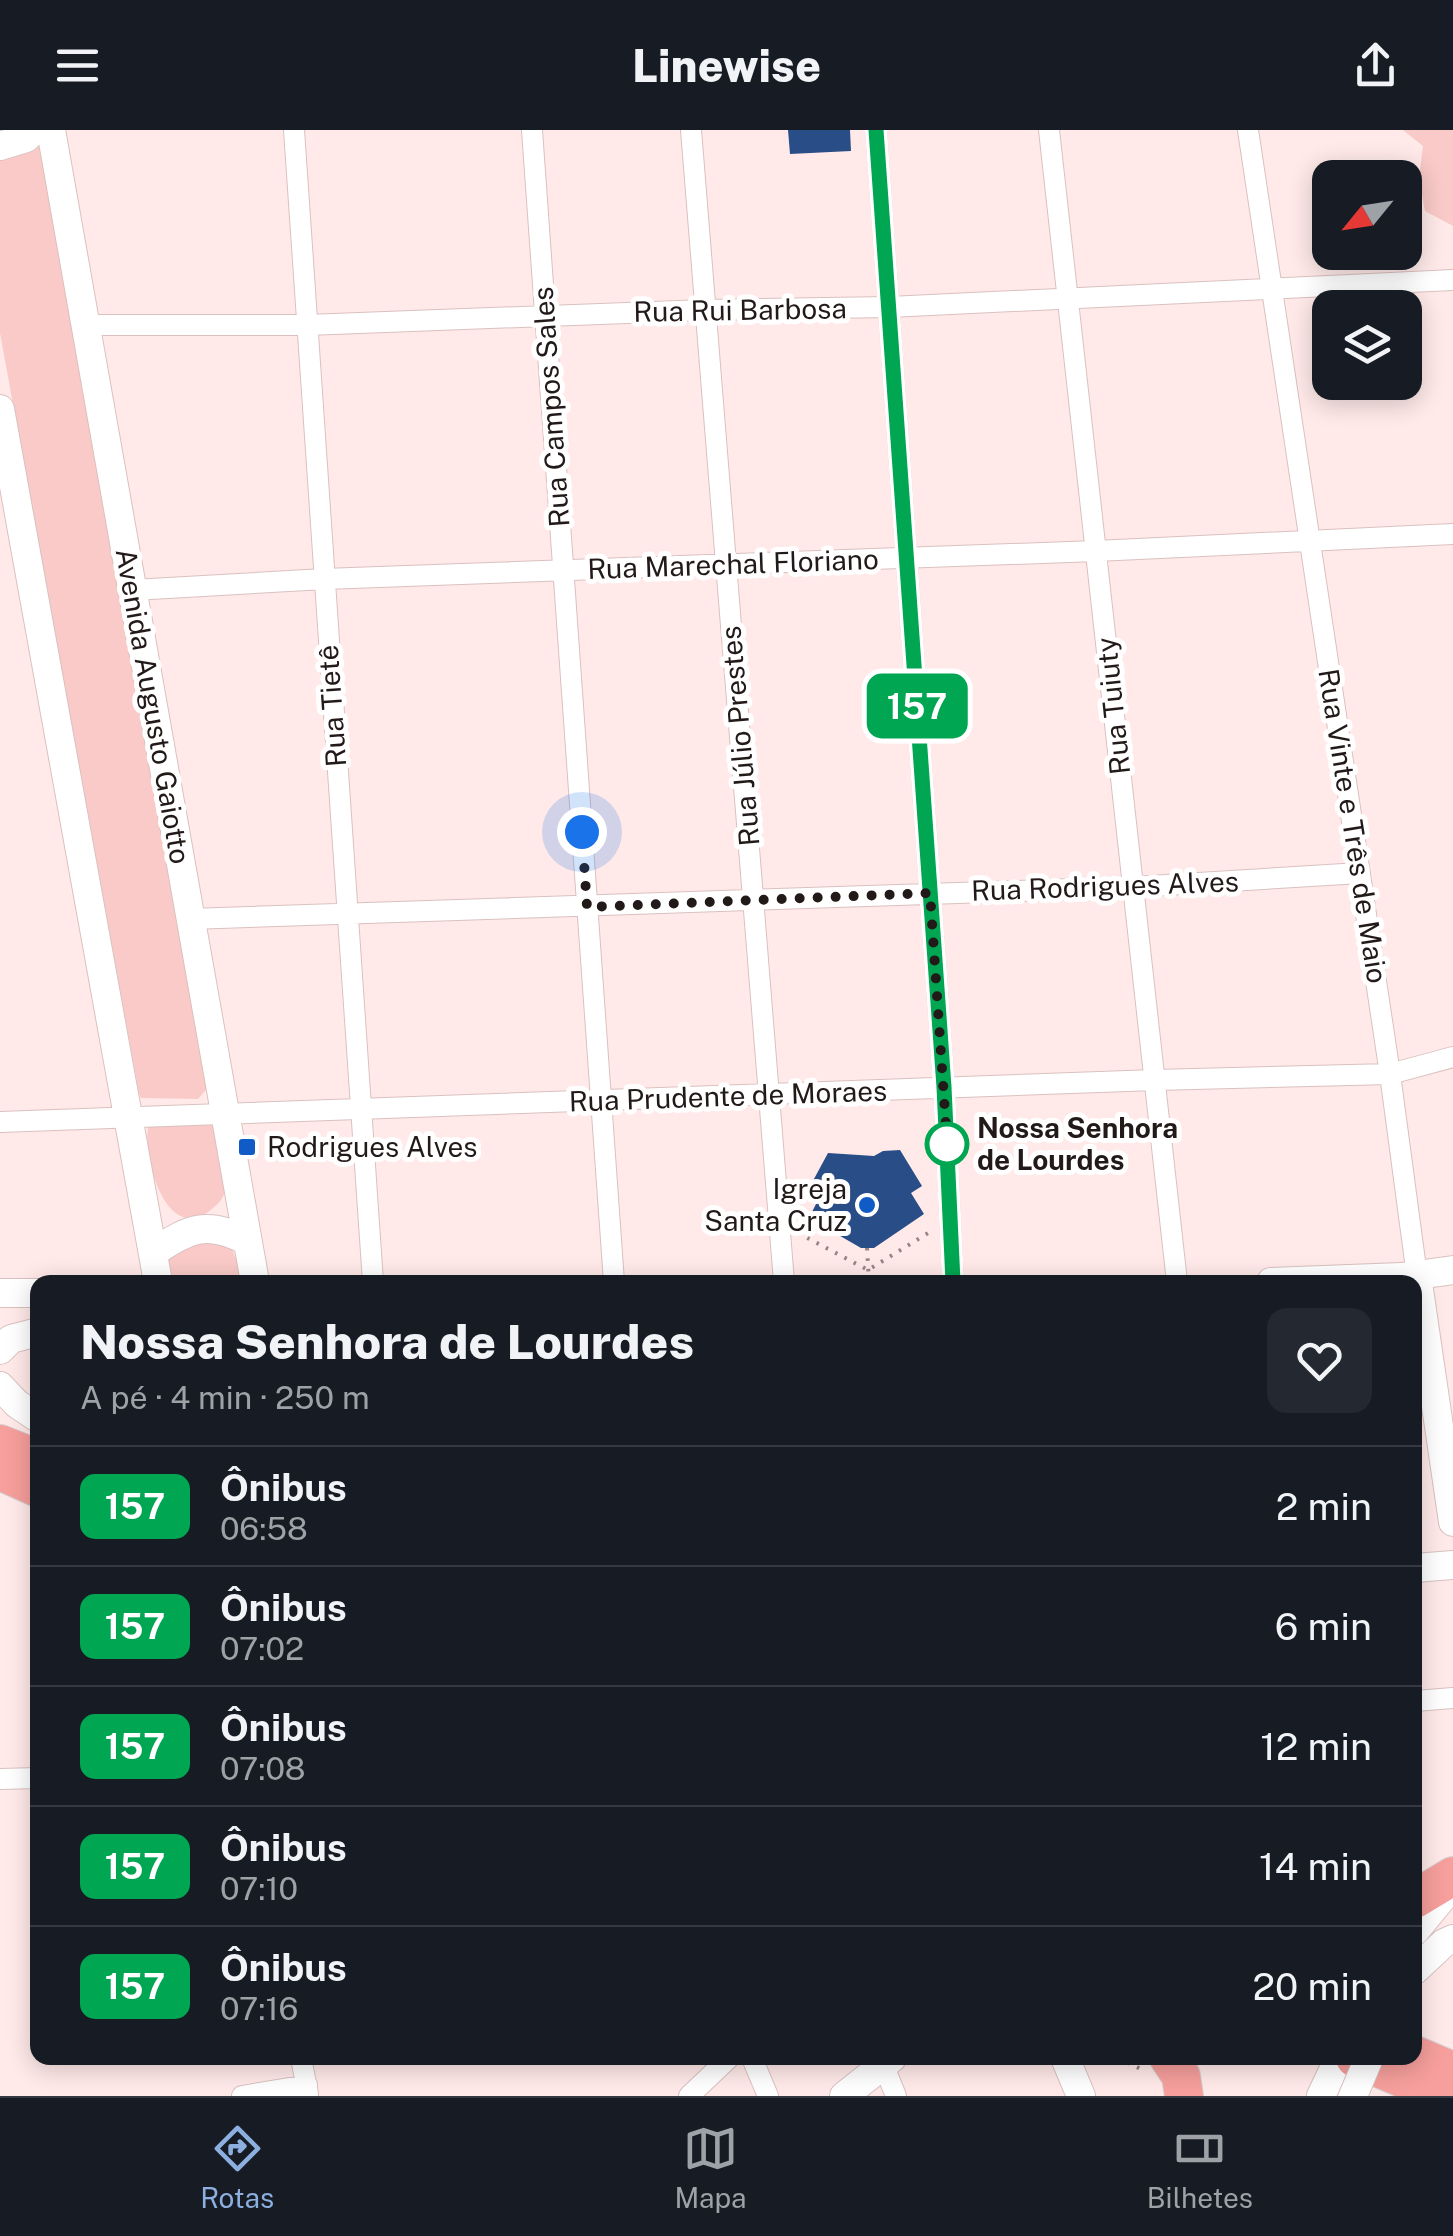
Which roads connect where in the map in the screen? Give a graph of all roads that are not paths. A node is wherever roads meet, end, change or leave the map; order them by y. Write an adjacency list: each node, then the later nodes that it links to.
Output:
1 (34, 130): 9 (street)
2 (52, 130): 16 (street, Avenida Augusto Gaiotto)
3 (294, 130): 17 (street, Rua Tietê)
4 (532, 130): 15 (street, Rua Campos Sales)
5 (691, 130): 14 (street, Rua Júlio Prestes)
6 (876, 130): 13 (street)
7 (1049, 130): 12 (street, Rua Tuiuty)
8 (1248, 130): 11 (street, Rua Vinte e Três de Maio)
9 (0, 146)
10 (1453, 280): 11 (street, Rua Rui Barbosa)
11 (1272, 289): 12 (street, Rua Rui Barbosa); 20 (street, Rua Vinte e Três de Maio)
12 (1068, 298): 13 (street, Rua Rui Barbosa); 21 (street, Rua Tuiuty)
13 (889, 307): 14 (street, Rua Rui Barbosa); 22 (street)
14 (705, 310): 15 (street, Rua Rui Barbosa); 23 (street, Rua Júlio Prestes)
15 (545, 316): 17 (street, Rua Rui Barbosa); 24 (street, Rua Campos Sales)
16 (86, 325): 17 (street, Rua Rui Barbosa); 26 (street, Avenida Augusto Gaiotto)
17 (307, 326): 25 (street, Rua Tietê)
18 (0, 409): 42 (street)
19 (1453, 534): 20 (street, Rua Marechal Floriano)
20 (1310, 540): 21 (street, Rua Marechal Floriano); 27 (street, Rua Vinte e Três de Maio)
21 (1096, 551): 22 (street, Rua Marechal Floriano); 28 (street, Rua Tuiuty)
22 (906, 557): 23 (street, Rua Marechal Floriano); 29 (street)
23 (727, 562): 24 (street, Rua Marechal Floriano); 30 (street, Rua Júlio Prestes)
24 (563, 571): 25 (street, Rua Marechal Floriano); 31 (street, Rua Campos Sales)
25 (324, 578): 26 (street, Rua Marechal Floriano); 32 (street, Rua Tietê)
26 (133, 590): 33 (street, Avenida Augusto Gaiotto)
27 (1360, 873): 28 (street, Rua Rodrigues Alves); 35 (street, Rua Vinte e Três de Maio)
28 (1133, 887): 29 (street, Rua Rodrigues Alves); 36 (street, Rua Tuiuty)
29 (930, 893): 30 (street, Rua Rodrigues Alves); 37 (street)
30 (753, 899): 31 (street, Rua Rodrigues Alves); 38 (street, Rua Júlio Prestes)
31 (587, 907): 32 (street, Rua Rodrigues Alves); 39 (street, Rua Campos Sales)
32 (346, 916): 33 (street, Rua Rodrigues Alves); 40 (street, Rua Tietê)
33 (190, 919): 41 (street, Avenida Augusto Gaiotto)
34 (1453, 1057): 35 (street, Rua Prudente de Moraes)
35 (1390, 1074): 36 (street, Rua Prudente de Moraes); 53 (street, Rua Vinte e Três de Maio)
36 (1155, 1080): 37 (street, Rua Prudente de Moraes); 52 (street, Rua Tuiuty)
37 (944, 1087): 38 (street, Rua Prudente de Moraes); 51 (street)
38 (769, 1095): 39 (street, Rua Prudente de Moraes); 50 (street, Rua Júlio Prestes)
39 (600, 1100): 40 (street, Rua Prudente de Moraes); 49 (street, Rua Campos Sales)
40 (360, 1110): 41 (street, Rua Prudente de Moraes); 48 (street, Rua Tietê)
41 (224, 1112): 42 (street, Rua Prudente de Moraes); 44 (street, Avenida Augusto Gaiotto)
42 (130, 1117): 43 (street, Rua Prudente de Moraes); 46 (street)
43 (0, 1122)
44 (247, 1241): 46 (street); 47 (street, Avenida Augusto Gaiotto)
45 (1453, 1270): 54 (street)
46 (152, 1273)
47 (254, 1275)
48 (372, 1275)
49 (613, 1275)
50 (783, 1275)
51 (953, 1275)
52 (1176, 1275)
53 (1418, 1275)
54 (1422, 1275)
55 (0, 1293): 56 (street)
56 (30, 1293)
57 (1422, 1304): 68 (street, Rua Vinte e Três de Maio)
58 (30, 1334): 59 (street)
59 (0, 1350)
60 (0, 1386): 62 (street)
61 (0, 1406): 63 (street)
62 (30, 1413)
63 (30, 1416)
64 (0, 1444): 65 (highway)
65 (30, 1455)
66 (0, 1472): 67 (highway)
67 (30, 1485)
68 (1453, 1522)
69 (1453, 1565): 70 (street)
70 (1422, 1567)
71 (1453, 1698): 72 (street)
72 (1422, 1700)
73 (30, 1778): 74 (street)
74 (0, 1779)
75 (1453, 1876): 77 (highway)
76 (1453, 1885): 78 (street)
77 (1422, 1895)
78 (1422, 1923)
79 (1453, 1940): 80 (street)
80 (1422, 1963)
81 (1422, 2058): 92 (highway)
82 (303, 2065): 93 (street)
83 (722, 2065): 96 (street)
84 (755, 2065): 97 (street)
85 (883, 2065): 98 (street)
86 (889, 2065): 99 (street)
87 (1068, 2065): 100 (street)
88 (1173, 2065): 101 (highway)
89 (1338, 2065): 94 (street)
90 (1362, 2065): 94 (street, bridge)
91 (1371, 2065): 102 (highway)
92 (1453, 2071)
93 (308, 2090): 95 (street)
94 (1334, 2092)
95 (242, 2096)
96 (689, 2096)
97 (768, 2096)
98 (844, 2096)
99 (896, 2096)
100 (1080, 2096)
101 (1184, 2096)
102 (1444, 2096)

